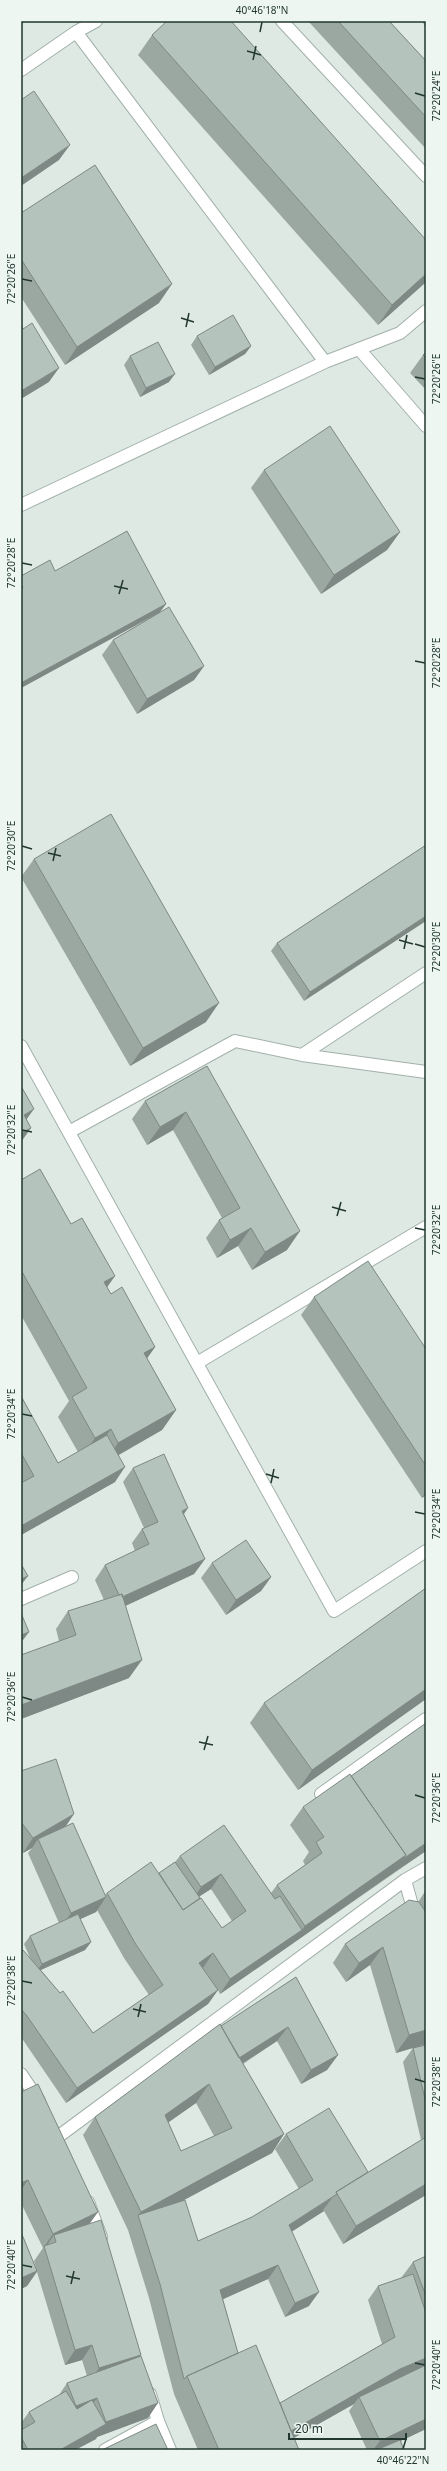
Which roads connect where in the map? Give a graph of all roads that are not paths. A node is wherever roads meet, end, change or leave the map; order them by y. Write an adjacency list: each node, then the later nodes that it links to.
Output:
1 (96, 21): 3 (street)
2 (282, 21): 5 (street)
3 (76, 32): 4 (street); 8 (street)
4 (21, 70)
5 (426, 176)
6 (426, 311): 7 (street)
7 (359, 349): 8 (street); 9 (street)
8 (325, 362): 10 (street)
9 (426, 426)
10 (21, 505)
11 (426, 972): 13 (street)
12 (21, 1046): 15 (street)
13 (302, 1054): 14 (street); 15 (street)
14 (426, 1072)
15 (69, 1132): 17 (street)
16 (426, 1227): 17 (street)
17 (197, 1364): 18 (street)
18 (426, 1551)
19 (72, 1577): 20 (street)
20 (21, 1599)
21 (426, 1719): 22 (street)
22 (321, 1794)
23 (426, 1868): 24 (street)
24 (406, 1880): 25 (street); 29 (street)
25 (418, 1925)
26 (21, 2074): 27 (street)
27 (45, 2109)
28 (52, 2123): 29 (street)
29 (59, 2136): 30 (street)
30 (65, 2150)
31 (84, 2193): 32 (street)
32 (103, 2245)
33 (146, 2379): 34 (street)
34 (158, 2421): 35 (street); 36 (street)
35 (106, 2450)
36 (170, 2450)

